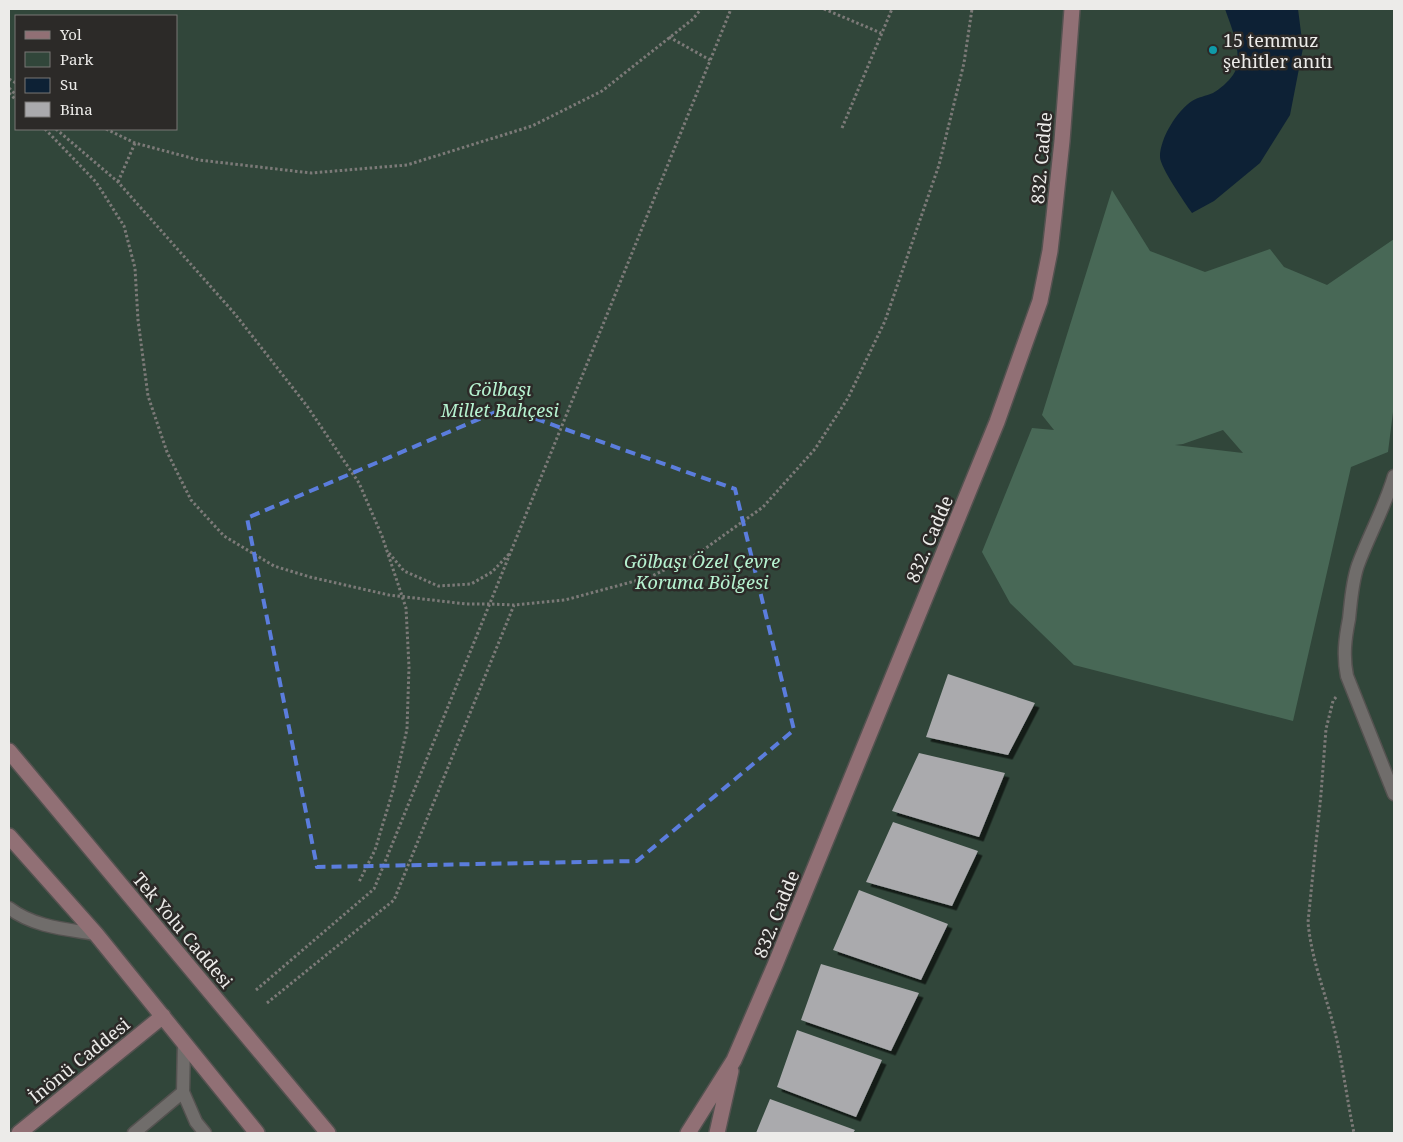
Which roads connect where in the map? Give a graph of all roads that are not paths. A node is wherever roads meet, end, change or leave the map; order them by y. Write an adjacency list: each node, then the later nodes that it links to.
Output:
1 (1072, 9): 10 (street, 832. Cadde)
2 (1394, 476): 4 (lane)
3 (9, 751): 16 (street, Tek Yolu Caddesi)
4 (1394, 794)
5 (9, 836): 7 (street)
6 (9, 908): 7 (lane)
7 (96, 934): 8 (street)
8 (162, 1016): 9 (street); 12 (street, İnönü Caddesi)
9 (184, 1042): 11 (lane); 15 (street)
10 (734, 1060): 17 (street, 832. Cadde); 18 (street, 832. Cadde)
11 (183, 1092): 13 (lane); 14 (lane)
12 (19, 1133)
13 (134, 1133)
14 (205, 1133)
15 (257, 1133)
16 (328, 1133)
17 (688, 1133)
18 (717, 1133)

